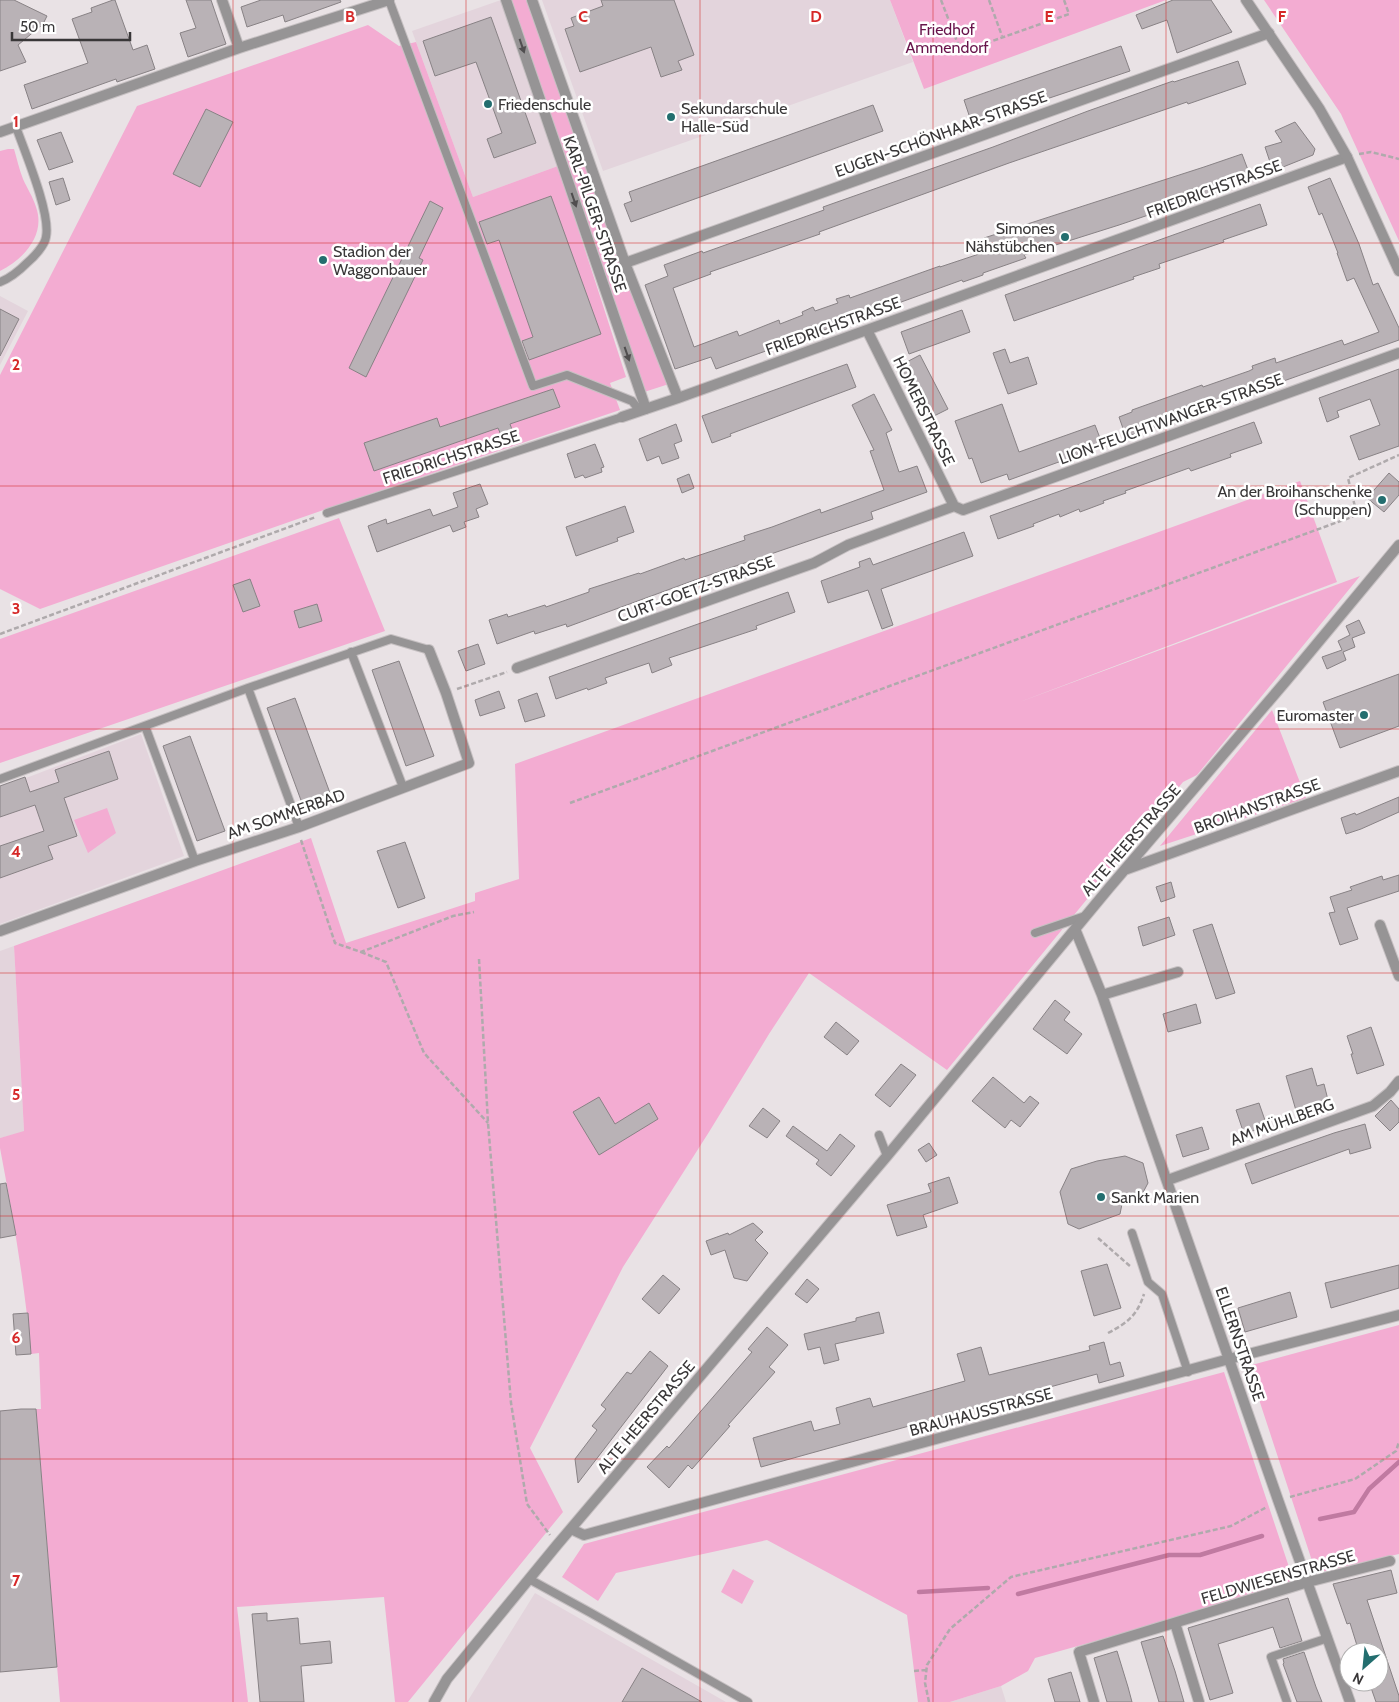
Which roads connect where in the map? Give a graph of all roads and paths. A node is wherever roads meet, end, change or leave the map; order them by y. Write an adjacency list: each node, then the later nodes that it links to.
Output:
1 (222, 0): 11 (street)
2 (389, 0): 11 (street); 22 (lane)
3 (506, 0): 22 (street, KARL-PILGER-STRASSE, one-way to 22)
4 (532, 0): 16 (street, KARL-PILGER-STRASSE)
5 (941, 0): 10 (path)
6 (989, 0): 10 (path)
7 (1064, 0): 10 (path)
8 (1246, 0): 9 (street)
9 (1268, 33): 14 (street); 16 (street, EUGEN-SCHÖNHAAR-STRASSE)
10 (1002, 37)
11 (239, 48): 12 (street)
12 (16, 127): 13 (street); 18 (lane)
13 (0, 132)
14 (1346, 157): 15 (path); 17 (street); 19 (street, FRIEDRICHSTRASSE)
15 (1399, 159)
16 (624, 263): 21 (street, KARL-PILGER-STRASSE)
17 (1399, 271)
18 (0, 282)
19 (867, 330): 21 (street, FRIEDRICHSTRASSE); 25 (street, HOMERSTRASSE)
20 (1399, 353): 25 (street, LION-FEUCHTWANGER-STRASSE)
21 (678, 398): 22 (street, FRIEDRICHSTRASSE)
22 (643, 410): 23 (street, FRIEDRICHSTRASSE)
23 (622, 417): 26 (lane, FRIEDRICHSTRASSE)
24 (1399, 456): 38 (path)
25 (954, 506): 31 (street, CURT-GOETZ-STRASSE)
26 (327, 513): 28 (path)
27 (1399, 545): 41 (street, ALTE HEERSTRASSE)
28 (0, 634)
29 (430, 650): 30 (lane); 33 (street, AM SOMMERBAD)
30 (351, 652): 32 (lane); 37 (lane)
31 (517, 668): 33 (path)
32 (248, 688): 34 (lane); 39 (lane)
33 (446, 693): 37 (street, AM SOMMERBAD)
34 (145, 726): 36 (lane); 40 (lane)
35 (1399, 771): 41 (street, BROIHANSTRASSE)
36 (0, 779)
37 (403, 787): 39 (street, AM SOMMERBAD)
38 (570, 803)
39 (299, 826): 40 (street, AM SOMMERBAD); 48 (path)
40 (195, 861): 46 (street, AM SOMMERBAD)
41 (1126, 870): 43 (street, ALTE HEERSTRASSE)
42 (474, 912): 48 (path)
43 (1086, 916): 45 (street, ALTE HEERSTRASSE); 47 (lane)
44 (1380, 925): 51 (street)
45 (1075, 928): 52 (street, ELLERNSTRASSE); 56 (street, ALTE HEERSTRASSE)
46 (0, 932)
47 (1035, 933)
48 (361, 952): 54 (path)
49 (479, 959): 54 (path)
50 (1178, 972): 52 (street)
51 (1399, 976)
52 (1102, 995): 57 (street, ELLERNSTRASSE)
53 (1399, 1081): 57 (street, AM MÜHLBERG)
54 (488, 1123): 68 (path)
55 (879, 1135): 56 (lane)
56 (886, 1156): 67 (street, ALTE HEERSTRASSE)
57 (1168, 1180): 63 (street, ELLERNSTRASSE)
58 (1132, 1233): 60 (lane)
59 (1098, 1238): 60 (path)
60 (1148, 1282): 62 (path); 64 (lane)
61 (1399, 1315): 63 (street, BRAUHAUSSTRASSE)
62 (1108, 1334)
63 (1230, 1360): 64 (street, BRAUHAUSSTRASSE); 66 (street, ELLERNSTRASSE)
64 (1188, 1372): 67 (street, BRAUHAUSSTRASSE)
65 (1399, 1442): 66 (path)
66 (1278, 1500): 71 (street, ELLERNSTRASSE); 74 (path)
67 (571, 1529): 68 (street, ALTE HEERSTRASSE)
68 (557, 1545): 70 (street, ALTE HEERSTRASSE)
69 (1390, 1560): 71 (street, FELDWIESENSTRASSE)
70 (529, 1579): 76 (street, ALTE HEERSTRASSE); 77 (lane)
71 (1308, 1582): 72 (street, FELDWIESENSTRASSE); 73 (street, ELLERNSTRASSE)
72 (1175, 1623): 79 (street, FELDWIESENSTRASSE); 80 (street)
73 (1328, 1638): 81 (lane); 82 (street, ELLERNSTRASSE)
74 (926, 1670): 75 (path); 78 (path)
75 (914, 1671)
76 (434, 1702)
77 (748, 1702)
78 (929, 1702)
79 (1094, 1702)
80 (1198, 1702)
81 (1287, 1702)
82 (1350, 1702)

